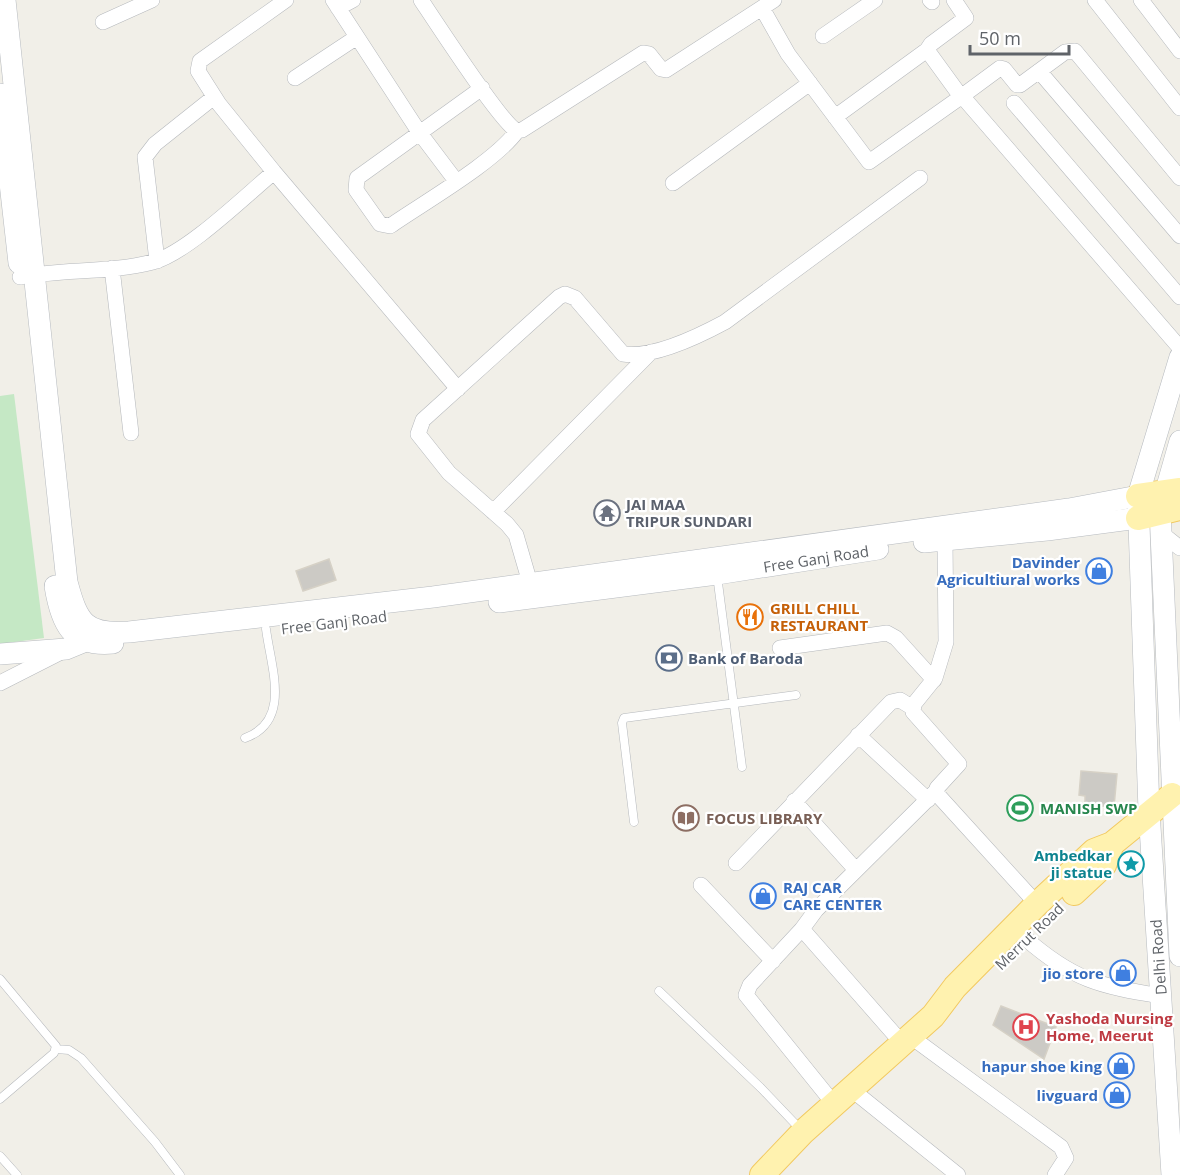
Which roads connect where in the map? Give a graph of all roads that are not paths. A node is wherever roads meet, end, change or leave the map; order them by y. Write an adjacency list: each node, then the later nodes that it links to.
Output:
1 (5, 0): 23 (street)
2 (152, 0): 12 (street)
3 (286, 0): 21 (street)
4 (353, 0): 10 (street)
5 (421, 0): 20 (street)
6 (875, 0): 13 (street)
7 (954, 0): 15 (street)
8 (1095, 0): 25 (street)
9 (1141, 0): 16 (street)
10 (335, 4): 14 (street)
11 (768, 4): 19 (street); 27 (street)
12 (103, 22)
13 (823, 36)
14 (357, 37): 18 (street); 28 (street)
15 (927, 50): 22 (street); 26 (street)
16 (1180, 51)
17 (1040, 70): 22 (street); 31 (street); 34 (street)
18 (295, 78)
19 (810, 83): 26 (street); 33 (street)
20 (482, 88): 27 (street); 28 (street)
21 (214, 97): 29 (street); 35 (street)
22 (960, 98): 26 (street); 39 (street)
23 (6, 99): 37 (street)
24 (1014, 103): 38 (street)
25 (1180, 108)
26 (835, 117)
27 (517, 131): 32 (street)
28 (419, 132): 32 (street); 32 (street)
29 (274, 172): 35 (street); 43 (street)
30 (920, 178): 40 (street)
31 (1180, 178)
32 (456, 181)
33 (673, 183)
34 (1180, 236)
35 (157, 261): 36 (street)
36 (112, 268): 37 (street); 44 (street)
37 (27, 276): 41 (street)
38 (1180, 297)
39 (1180, 348)
40 (652, 350): 43 (street); 47 (street)
41 (35, 353): 51 (street); 53 (street)
42 (1180, 357): 46 (street)
43 (458, 389): 47 (street)
44 (131, 434)
45 (1180, 441): 46 (street)
46 (1160, 507): 48 (street, Free Ganj Road); 49 (street); 51 (street); 56 (street, Delhi Road); 57 (street, Delhi Road)
47 (493, 512): 51 (street)
48 (945, 540): 50 (street, Free Ganj Road); 58 (street)
49 (1180, 548)
50 (717, 574): 52 (street, Free Ganj Road); 61 (lane)
51 (530, 583)
52 (266, 629): 53 (street, Free Ganj Road); 64 (lane)
53 (75, 645): 55 (street, Free Ganj Road); 59 (street)
54 (780, 648): 58 (street)
55 (0, 654)
56 (1166, 665): 57 (street); 66 (street, Delhi Road)
57 (1144, 669): 69 (street, Delhi Road)
58 (934, 680): 62 (street)
59 (0, 683)
60 (796, 695): 61 (lane)
61 (734, 703): 65 (lane); 70 (lane)
62 (913, 708): 63 (street); 67 (street)
63 (858, 735): 67 (street); 68 (street)
64 (245, 738)
65 (742, 767)
66 (1176, 795): 69 (main road, Merrut Road); 71 (street, Delhi Road)
67 (932, 796): 74 (street); 76 (street)
68 (794, 801): 73 (street); 74 (street)
69 (1149, 811): 72 (main road, Merrut Road); 83 (street, Delhi Road)
70 (634, 822)
71 (1177, 837): 79 (street, Delhi Road)
72 (1112, 844): 76 (main road, Merrut Road); 78 (main road, Merrut Road)
73 (736, 863)
74 (856, 870): 77 (street)
75 (701, 885): 80 (street)
76 (1037, 904): 84 (main road, Merrut Road)
77 (802, 929): 80 (street); 85 (street)
78 (1025, 938): 83 (street); 84 (main road, Merrut Road)
79 (1180, 956)
80 (773, 961): 87 (street)
81 (0, 979): 86 (lane)
82 (659, 991): 89 (lane)
83 (1161, 996): 96 (street, Delhi Road)
84 (933, 1016): 85 (main road, Merrut Road)
85 (906, 1039): 87 (main road, Merrut Road); 95 (street)
86 (56, 1049): 88 (lane); 92 (lane)
87 (842, 1097): 89 (main road, Merrut Road); 94 (street)
88 (0, 1099)
89 (803, 1132): 93 (main road, Merrut Road)
90 (0, 1156): 91 (lane)
91 (16, 1175)
92 (180, 1175)
93 (762, 1175)
94 (958, 1175)
95 (1055, 1175)
96 (1172, 1175)

